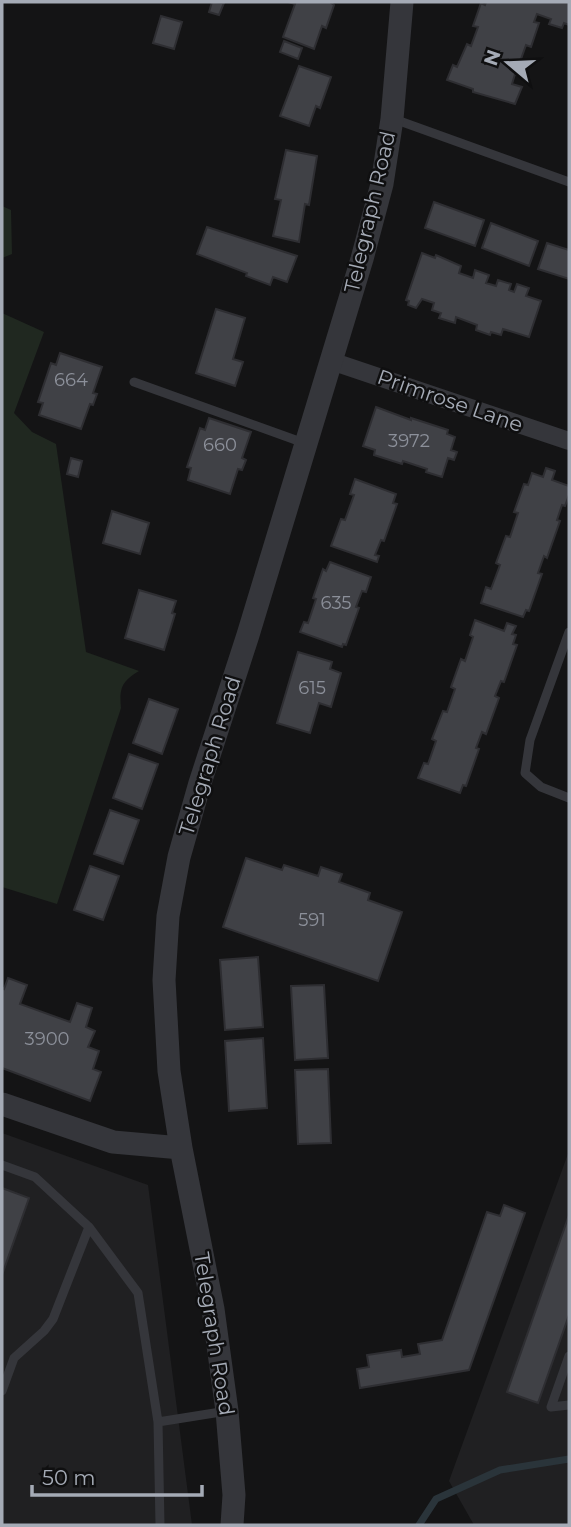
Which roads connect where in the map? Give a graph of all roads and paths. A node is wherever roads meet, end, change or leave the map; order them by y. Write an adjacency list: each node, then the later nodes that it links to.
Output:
1 (402, 2): 2 (street, Telegraph Road)
2 (393, 119): 3 (lane); 4 (street, Telegraph Road)
3 (569, 183)
4 (331, 361): 6 (street, Primrose Lane); 7 (street, Telegraph Road)
5 (134, 382): 7 (lane)
6 (569, 441)
7 (306, 444): 11 (street, Telegraph Road)
8 (569, 632): 9 (lane)
9 (569, 798)
10 (2, 1104): 11 (street)
11 (181, 1148): 17 (street, Telegraph Road)
12 (2, 1165): 13 (lane)
13 (89, 1227): 15 (lane); 18 (lane)
14 (569, 1356): 16 (lane)
15 (2, 1391)
16 (569, 1405)
17 (227, 1411): 18 (lane); 20 (street, Telegraph Road)
18 (158, 1422): 19 (lane)
19 (160, 1525)
20 (232, 1525)

